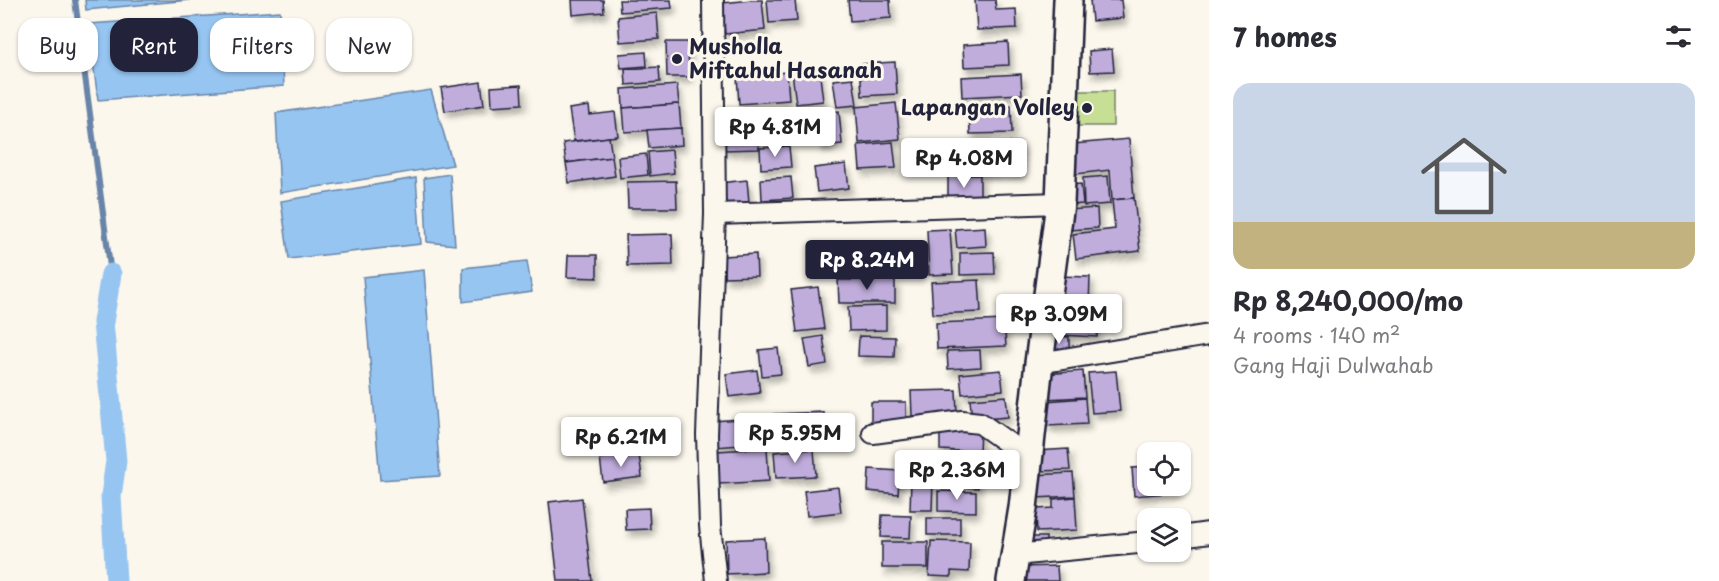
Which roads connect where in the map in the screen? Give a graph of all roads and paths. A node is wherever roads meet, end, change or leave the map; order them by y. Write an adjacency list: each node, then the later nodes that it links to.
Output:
1 (713, 0): 4 (street)
2 (1068, 0): 3 (street)
3 (1060, 203): 4 (street); 6 (street)
4 (715, 214): 13 (street)
5 (1209, 335): 6 (street)
6 (1039, 363): 8 (street)
7 (873, 433): 8 (street)
8 (1029, 458): 12 (street)
9 (1209, 533): 10 (street)
10 (1191, 535)
11 (1137, 544): 12 (street)
12 (1013, 568)
13 (716, 581)

